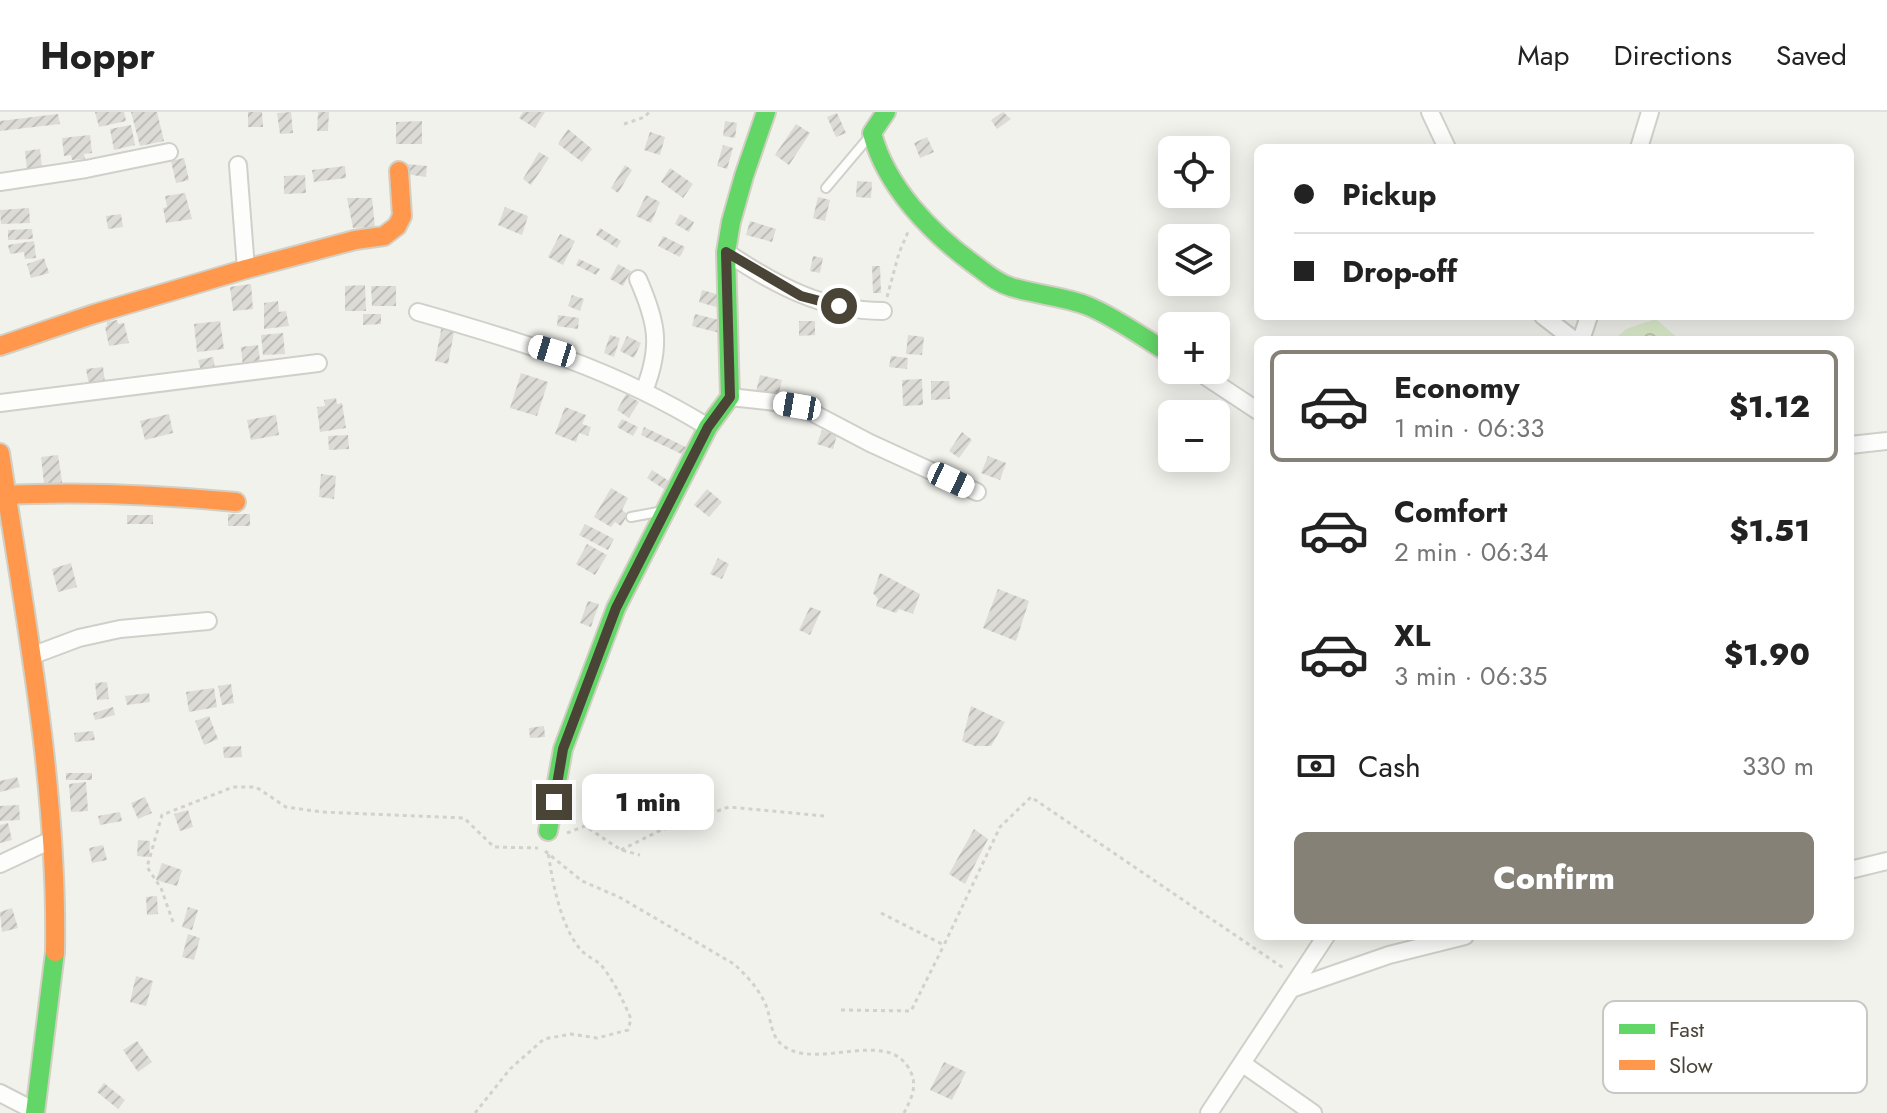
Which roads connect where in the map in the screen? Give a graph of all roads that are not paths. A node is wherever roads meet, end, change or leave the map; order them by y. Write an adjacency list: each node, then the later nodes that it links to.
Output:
1 (766, 112): 13 (street)
2 (886, 112): 5 (street)
3 (1430, 112): 6 (street)
4 (1650, 112): 7 (street)
5 (872, 133): 12 (lane); 21 (street)
6 (1445, 144)
7 (1640, 144)
8 (169, 152): 11 (street)
9 (238, 165): 14 (street)
10 (399, 171): 14 (street)
11 (0, 182)
12 (826, 188)
13 (726, 252): 16 (street); 25 (street)
14 (246, 269): 20 (street)
15 (638, 279): 24 (street)
16 (883, 311)
17 (418, 312): 24 (street)
18 (1548, 320): 19 (street)
19 (1569, 336)
20 (0, 346)
21 (1158, 347)
22 (318, 363): 26 (street)
23 (1217, 384): 27 (street)
24 (644, 391): 28 (street)
25 (730, 397): 28 (street); 32 (street)
26 (0, 403)
27 (1254, 408)
28 (708, 427): 35 (street)
29 (1887, 441): 30 (street)
30 (1854, 445)
31 (0, 453): 33 (street)
32 (977, 492)
33 (3, 494): 34 (street); 38 (street)
34 (236, 502)
35 (667, 510): 36 (lane); 39 (street)
36 (631, 517)
37 (208, 621): 38 (street)
38 (31, 656): 40 (street)
39 (548, 831)
40 (49, 841): 42 (street); 49 (street)
41 (1887, 861): 43 (street)
42 (0, 864)
43 (1854, 869)
44 (1323, 940): 46 (street)
45 (1449, 940): 46 (street)
46 (1295, 984): 47 (street)
47 (1243, 1064): 50 (street); 51 (street)
48 (0, 1093): 49 (street)
49 (35, 1112)
50 (1209, 1113)
51 (1313, 1113)

